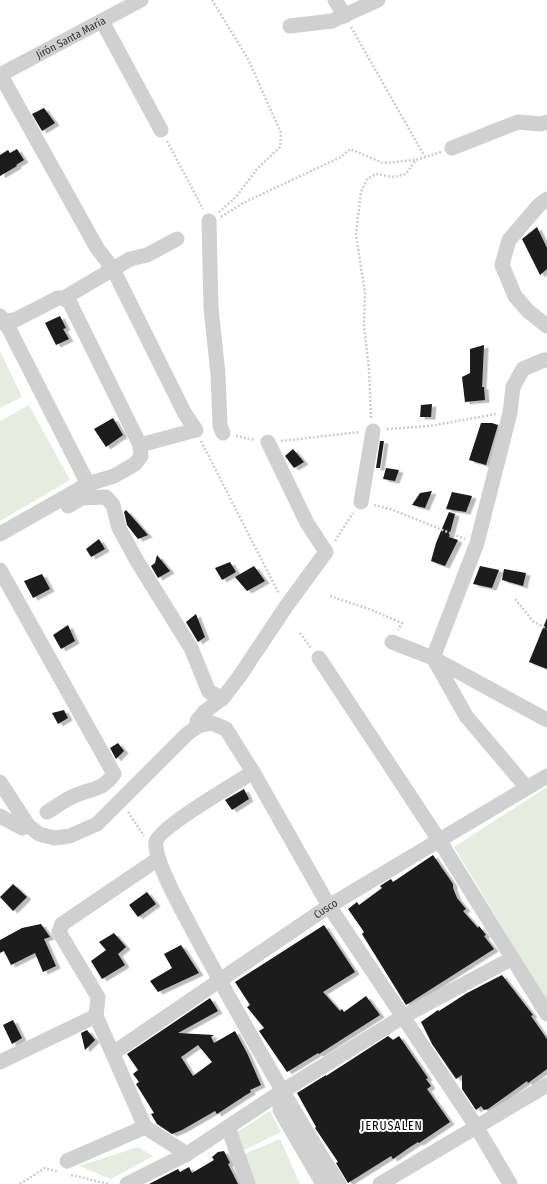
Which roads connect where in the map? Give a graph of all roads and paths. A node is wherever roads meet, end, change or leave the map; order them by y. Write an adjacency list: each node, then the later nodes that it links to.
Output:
1 (141, 0): 6 (street, Jirón Santa María)
2 (212, 0): 15 (path)
3 (335, 0): 5 (street)
4 (378, 0): 5 (street)
5 (345, 16): 7 (street); 12 (path)
6 (102, 21): 8 (street, Jirón Santa María); 10 (street)
7 (290, 26)
8 (0, 75): 17 (street)
9 (547, 122): 11 (street)
10 (161, 130): 15 (path)
11 (452, 148): 12 (path)
12 (425, 157): 13 (path)
13 (416, 160): 15 (path); 24 (path)
14 (547, 199): 20 (street)
15 (213, 220): 25 (street)
16 (177, 239): 17 (street)
17 (113, 270): 18 (street); 23 (street)
18 (64, 298): 19 (street); 27 (street)
19 (2, 320): 28 (street)
20 (547, 326)
21 (545, 360): 22 (street)
22 (510, 413): 24 (path); 32 (street)
23 (196, 430): 27 (street); 37 (path)
24 (373, 431): 26 (path); 30 (street)
25 (223, 433): 26 (path)
26 (268, 442): 33 (street)
27 (140, 445): 28 (street)
28 (88, 484): 29 (street)
29 (59, 501): 31 (street); 43 (street)
30 (361, 502): 32 (path); 33 (path)
31 (0, 534)
32 (477, 543): 42 (street)
33 (326, 552): 37 (street)
34 (0, 570): 51 (street)
35 (330, 596): 40 (path)
36 (515, 599): 38 (path)
37 (285, 608): 43 (street)
38 (547, 629)
39 (300, 634): 41 (path)
40 (392, 642): 42 (street)
41 (319, 658): 55 (street)
42 (433, 658): 44 (street); 49 (street)
43 (223, 698): 45 (street)
44 (547, 720)
45 (198, 726): 46 (street); 50 (street)
46 (253, 772): 56 (street); 57 (street)
47 (547, 776): 49 (street, Cusco)
48 (0, 782): 53 (street)
49 (527, 788): 55 (street, Cusco)
50 (120, 800): 53 (street); 54 (path)
51 (47, 812)
52 (0, 816): 53 (street)
53 (28, 825)
54 (146, 839)
55 (439, 840): 57 (street, Cusco); 58 (street)
56 (158, 859): 59 (street); 61 (street)
57 (329, 906): 59 (street, Cusco); 62 (street)
58 (511, 958): 60 (street); 62 (street)
59 (220, 982): 63 (street, Cusco); 66 (street)
60 (547, 1014)
61 (96, 1016): 63 (street); 64 (street)
62 (404, 1016): 66 (street); 67 (street)
63 (112, 1053): 68 (street)
64 (0, 1062)
65 (547, 1085): 67 (street)
66 (281, 1092): 69 (street); 76 (street); 77 (street)
67 (476, 1126): 78 (street); 79 (street)
68 (145, 1127): 70 (street); 71 (street)
69 (228, 1127): 70 (street); 75 (street)
70 (187, 1154): 74 (street)
71 (68, 1161)
72 (20, 1184): 73 (path)
73 (109, 1184)
74 (127, 1184)
75 (248, 1184)
76 (323, 1184)
77 (339, 1184)
78 (380, 1184)
79 (510, 1184)

